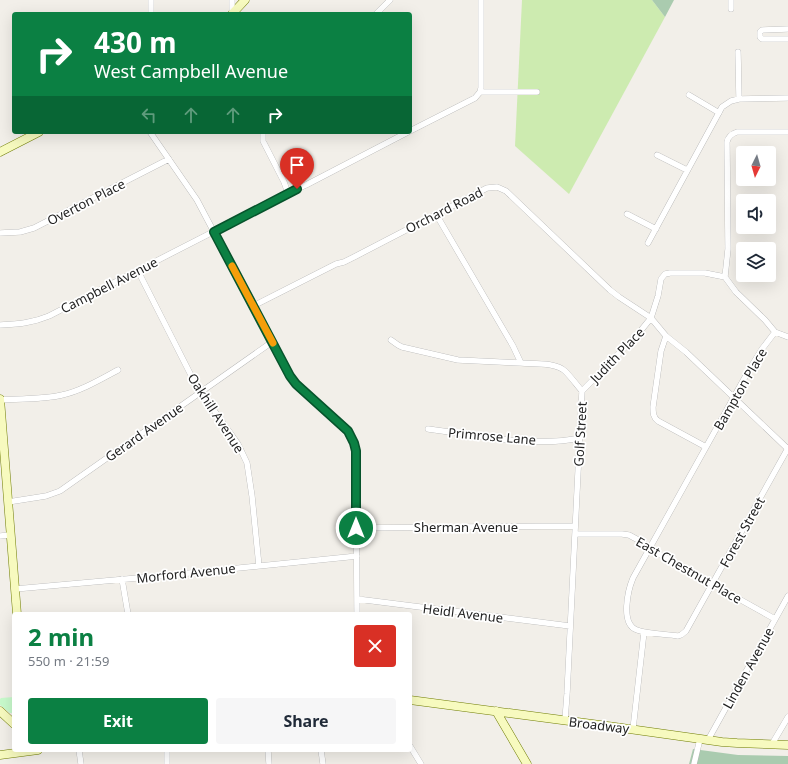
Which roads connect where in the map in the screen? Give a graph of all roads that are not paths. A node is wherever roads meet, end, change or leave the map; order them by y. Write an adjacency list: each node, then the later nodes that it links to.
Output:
1 (151, 0): 8 (street)
2 (232, 0): 9 (street)
3 (245, 0): 10 (street)
4 (390, 0): 11 (street)
5 (481, 0): 15 (street)
6 (731, 0): 7 (street)
7 (731, 9)
8 (151, 12)
9 (232, 12)
10 (234, 12)
11 (378, 12)
12 (788, 29): 13 (street)
13 (788, 38)
14 (738, 52): 19 (street)
15 (480, 92): 16 (street); 21 (street, Campbell Avenue)
16 (537, 92)
17 (689, 95): 20 (street)
18 (788, 98): 19 (street)
19 (739, 99): 20 (street)
20 (718, 113): 30 (street)
21 (412, 130)
22 (788, 132): 39 (street)
23 (35, 134): 27 (street)
24 (151, 134): 29 (street)
25 (263, 134): 31 (street)
26 (405, 134): 31 (street, Campbell Avenue)
27 (0, 152)
28 (656, 155): 30 (street)
29 (169, 159): 35 (street); 36 (street, Overton Place)
30 (687, 170): 34 (street)
31 (288, 193): 35 (street, Campbell Avenue)
32 (436, 214): 40 (street, Orchard Road); 41 (street, Orchard Road); 48 (street)
33 (628, 214): 34 (street)
34 (656, 228): 37 (street)
35 (214, 232): 38 (street, Campbell Avenue); 40 (street)
36 (0, 233)
37 (648, 243)
38 (138, 271): 42 (street, Campbell Avenue); 51 (street, Oakhill Avenue)
39 (725, 277): 41 (street); 43 (street)
40 (253, 306): 47 (street)
41 (651, 318): 44 (street, Orchard Road); 50 (street, Judith Place)
42 (0, 325)
43 (775, 332): 45 (street); 52 (street, Bampton Place)
44 (666, 336): 52 (street, Orchard Road); 56 (street)
45 (788, 337)
46 (391, 340): 48 (street)
47 (272, 342): 51 (street, Gerard Avenue); 61 (street)
48 (521, 363): 50 (street, Golf Street)
49 (118, 370): 53 (street)
50 (582, 391): 55 (street, Golf Street)
51 (201, 392): 59 (street, Gerard Avenue); 67 (street, Oakhill Avenue)
52 (734, 398): 56 (street, Bampton Place); 57 (street, Orchard Road)
53 (0, 399): 58 (street)
54 (428, 429): 55 (street, Primrose Lane)
55 (580, 438): 60 (street, Golf Street)
56 (706, 447): 65 (street, Bampton Place)
57 (788, 448): 69 (street, Forest Street)
58 (3, 482): 59 (street)
59 (8, 502): 63 (street)
60 (575, 526): 61 (street, Sherman Avenue); 62 (street, Golf Street)
61 (356, 528): 66 (street)
62 (575, 534): 65 (street, East Chestnut Place); 77 (street, Golf Street)
63 (10, 535): 64 (street); 70 (street)
64 (0, 536)
65 (650, 548): 69 (street, East Chestnut Place); 78 (street, Bampton Place)
66 (357, 556): 67 (street, Morford Avenue); 72 (street)
67 (259, 566): 68 (street, Morford Avenue)
68 (122, 579): 70 (street, Morford Avenue); 74 (street)
69 (713, 584): 76 (street, East Chestnut Place); 78 (street, Forest Street)
70 (15, 589): 73 (street)
71 (788, 596): 76 (street, Linden Avenue)
72 (357, 599): 75 (street); 77 (street, Heidl Avenue)
73 (17, 612)
74 (128, 612)
75 (357, 612)
76 (775, 619): 86 (street, Linden Avenue)
77 (570, 626): 84 (street, Golf Street)
78 (644, 632): 85 (street)
79 (412, 700): 81 (street, Broadway)
80 (0, 711): 83 (street)
81 (496, 711): 84 (street, Broadway); 96 (street)
82 (788, 717): 87 (street)
83 (12, 719)
84 (565, 720): 85 (street, Broadway)
85 (633, 729): 86 (street, Broadway)
86 (704, 739): 87 (street, Broadway); 102 (street, Linden Avenue)
87 (772, 744): 88 (street, Broadway)
88 (788, 745)
89 (412, 749): 101 (street)
90 (21, 752): 95 (street)
91 (79, 752): 97 (street)
92 (167, 752): 98 (street)
93 (268, 752): 99 (street)
94 (321, 752): 100 (street)
95 (0, 755)
96 (524, 763)
97 (81, 764)
98 (167, 764)
99 (269, 764)
100 (323, 764)
101 (421, 764)
102 (694, 764)

